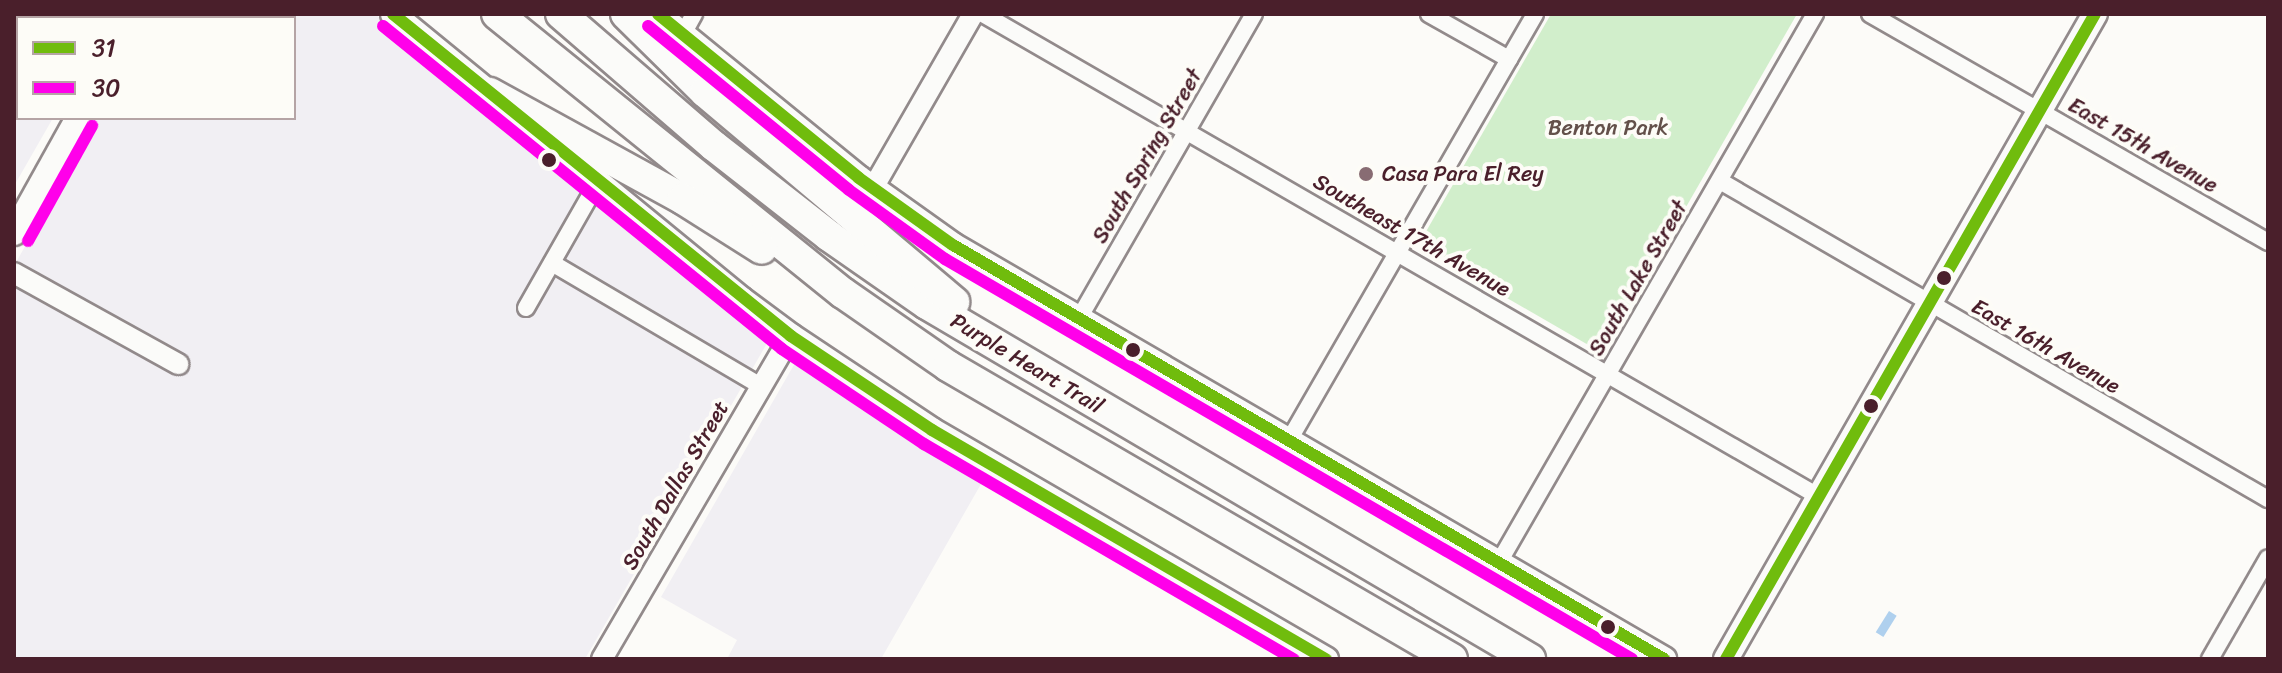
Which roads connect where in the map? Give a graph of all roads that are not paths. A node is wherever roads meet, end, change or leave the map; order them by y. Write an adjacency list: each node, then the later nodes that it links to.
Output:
1 (393, 14): 16 (main road)
2 (497, 14): 30 (highway, Purple Heart Trail)
3 (561, 14): 36 (highway, Purple Heart Trail)
4 (626, 14): 36 (highway)
5 (658, 14): 14 (main road)
6 (973, 14): 22 (street)
7 (983, 14): 19 (street, Southeast 17th Avenue)
8 (1254, 14): 19 (street, South Spring Street)
9 (1429, 14): 15 (street)
10 (1535, 14): 15 (street)
11 (1815, 14): 20 (street, South Lake Street)
12 (1870, 14): 17 (street, East 15th Avenue)
13 (2095, 14): 17 (main road)
14 (688, 24): 22 (main road)
15 (1509, 59): 25 (street)
16 (490, 93): 21 (main road); 30 (highway)
17 (2039, 111): 24 (street, East 15th Avenue); 28 (main road)
18 (77, 120): 23 (main road)
19 (1187, 131): 25 (street, Southeast 17th Avenue); 31 (street, South Spring Street)
20 (1720, 181): 28 (street, East 16th Avenue); 34 (street, South Lake Street)
21 (598, 182): 26 (street); 32 (main road)
22 (873, 188): 31 (main road)
23 (14, 233)
24 (2268, 242)
25 (1398, 252): 34 (street, Southeast 17th Avenue); 37 (street)
26 (552, 263): 29 (street); 35 (street)
27 (14, 273): 33 (street)
28 (1929, 303): 38 (main road); 39 (street, East 16th Avenue)
29 (526, 308)
30 (881, 319): 45 (highway, Purple Heart Trail)
31 (1078, 320): 37 (main road)
32 (791, 336): 35 (street, South Dallas Street); 44 (main road)
33 (178, 364)
34 (1608, 374): 38 (street, Southeast 17th Avenue); 41 (street, South Lake Street)
35 (761, 386): 43 (street, South Dallas Street)
36 (1081, 396): 46 (highway, Purple Heart Trail)
37 (1288, 442): 41 (main road)
38 (1818, 496): 47 (main road)
39 (2268, 499)
40 (2268, 558): 48 (street)
41 (1498, 564): 42 (main road)
42 (1655, 656)
43 (602, 659)
44 (1326, 659)
45 (1452, 659)
46 (1530, 659)
47 (1726, 659)
48 (2210, 659)

